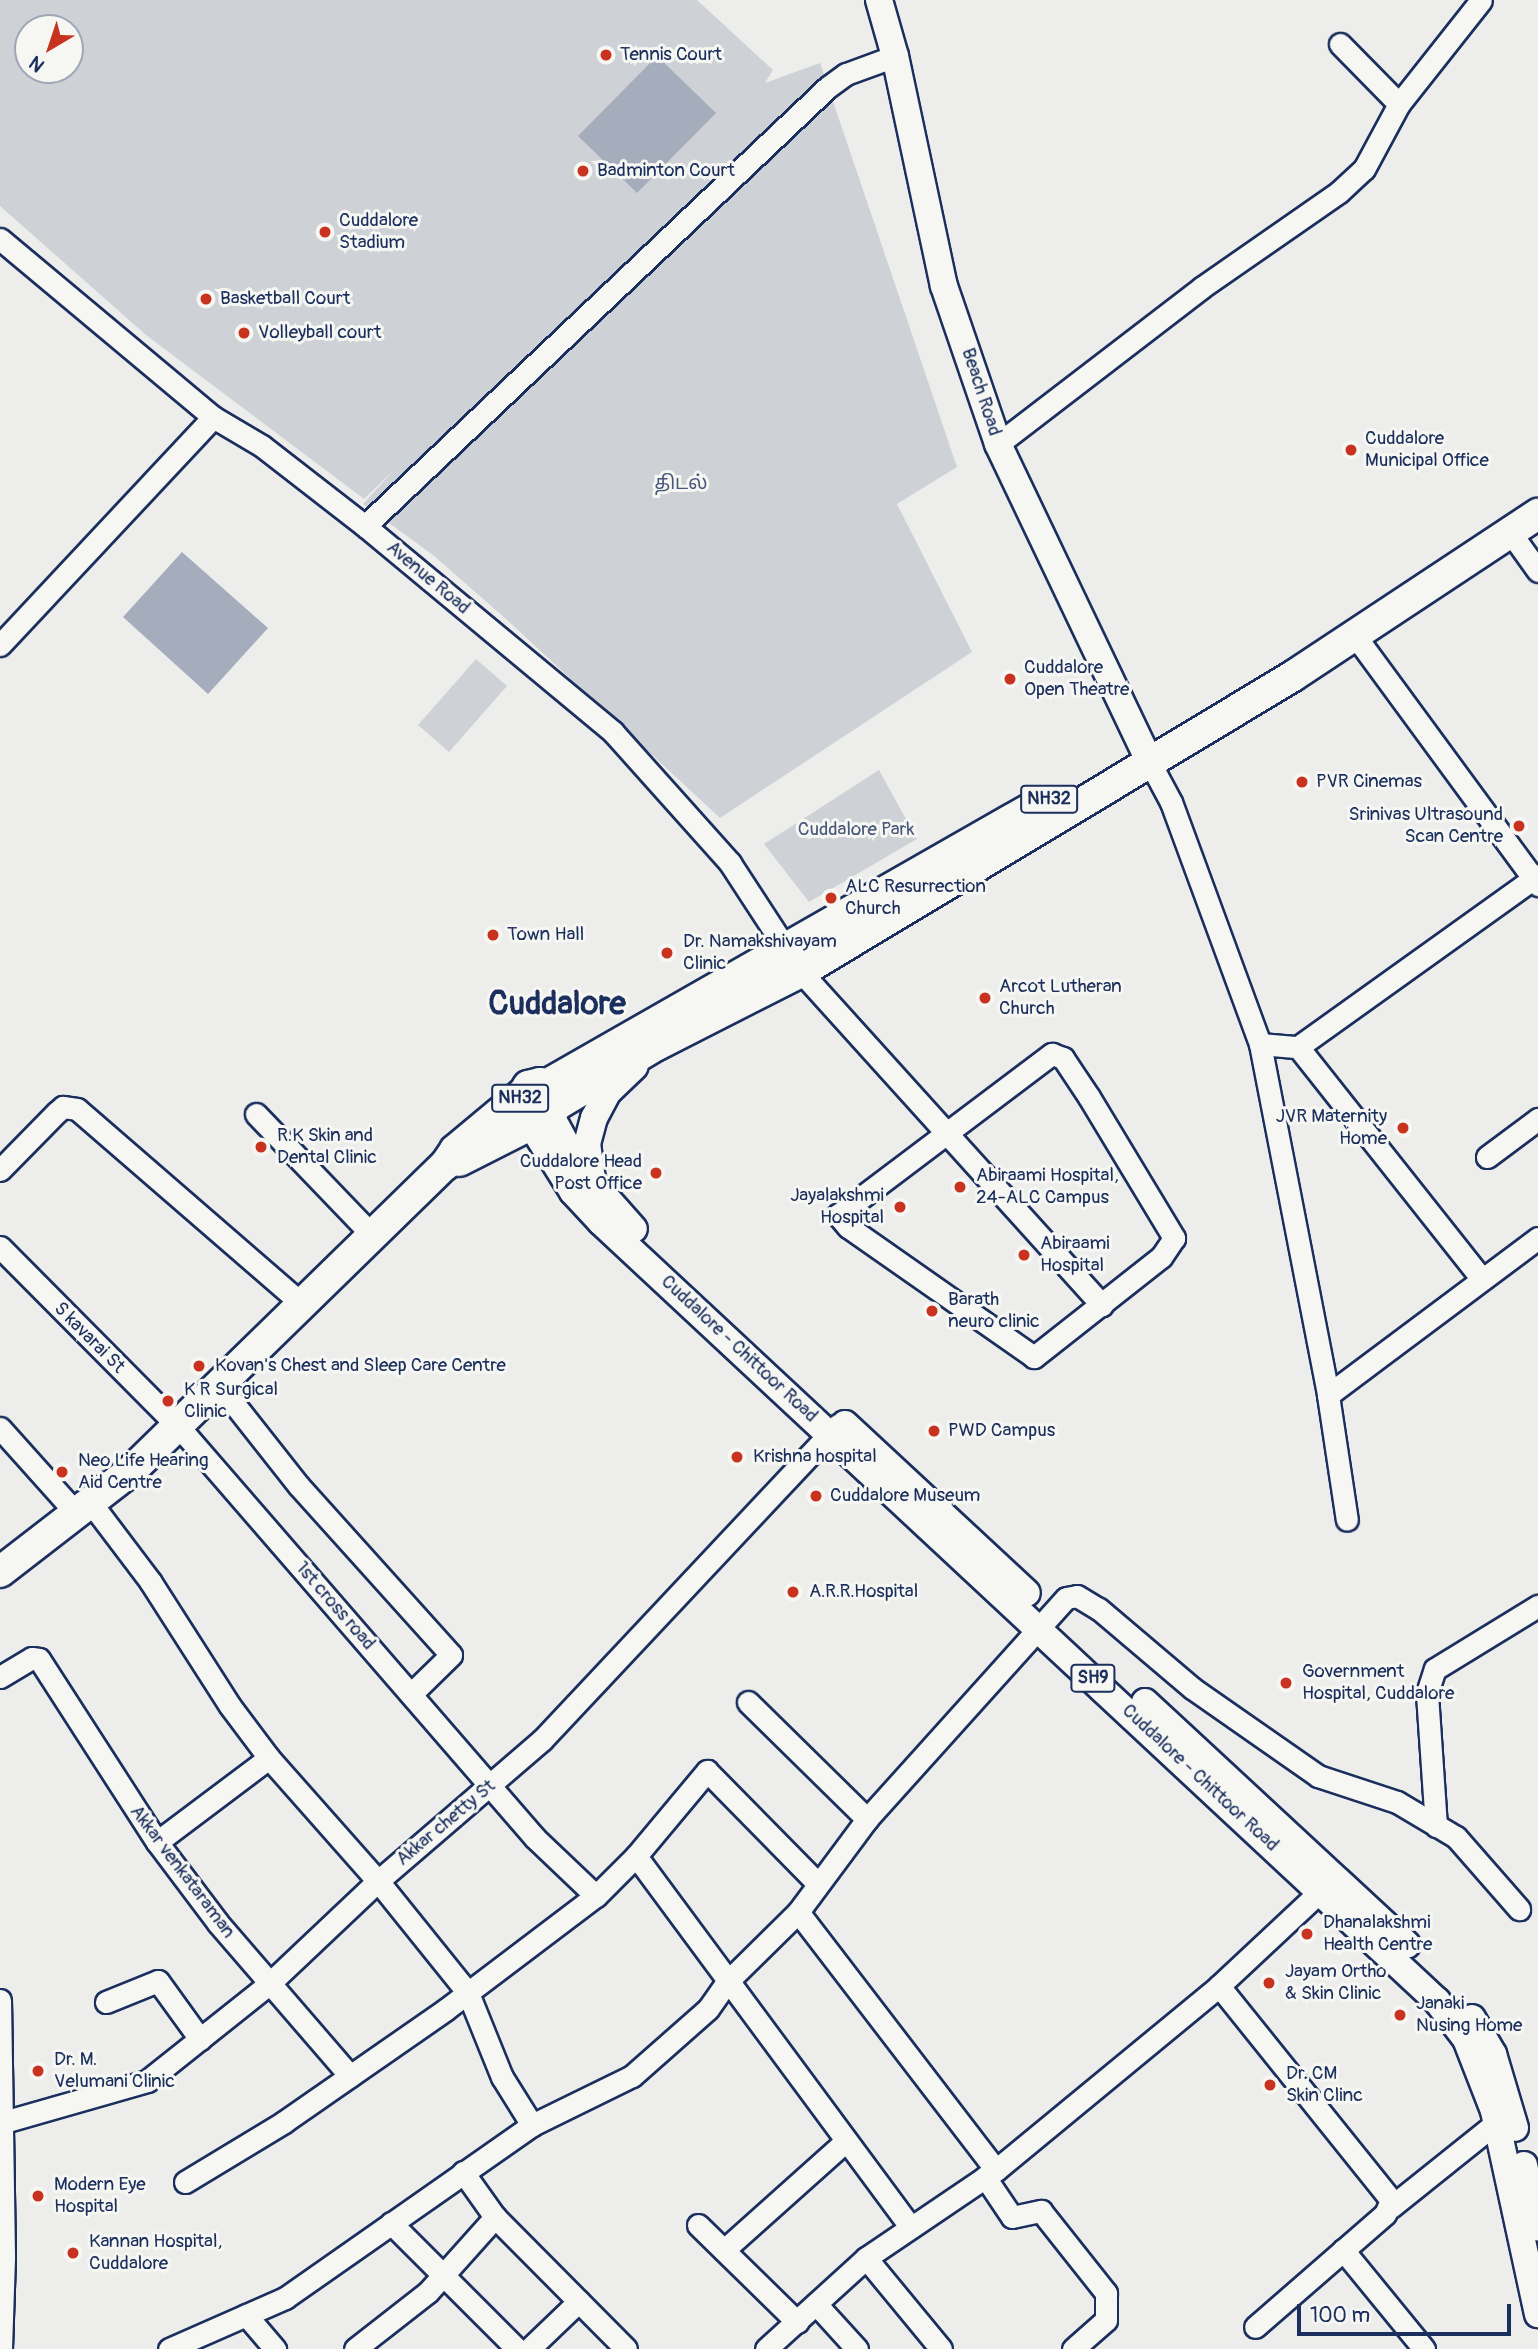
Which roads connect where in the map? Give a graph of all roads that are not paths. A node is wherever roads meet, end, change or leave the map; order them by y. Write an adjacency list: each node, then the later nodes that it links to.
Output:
1 (879, 0): 4 (main road, Beach Road)
2 (1481, 0): 5 (street)
3 (1340, 44): 5 (street)
4 (895, 56): 8 (main road, Beach Road); 11 (street)
5 (1399, 104): 8 (street)
6 (0, 239): 7 (street, Avenue Road)
7 (212, 417): 11 (street, Avenue Road); 15 (street)
8 (998, 444): 16 (main road, Beach Road)
9 (1538, 492): 16 (highway, NH32)
10 (1538, 514): 12 (highway, NH32)
11 (365, 526): 18 (street, Avenue Road)
12 (1510, 532): 13 (street); 14 (highway, NH32)
13 (1538, 571)
14 (1356, 637): 16 (highway, NH32); 17 (street)
15 (0, 645)
16 (1145, 753): 18 (highway, NH32); 19 (street)
17 (1536, 880): 21 (street)
18 (794, 960): 20 (highway, NH32); 22 (highway, NH32); 25 (street, Avenue Road)
19 (1260, 1044): 21 (street); 38 (street)
20 (657, 1045): 22 (highway, NH32); 30 (main road)
21 (1298, 1047): 34 (street)
22 (538, 1108): 26 (highway, NH32); 28 (highway, NH32); 30 (main road, Cuddalore - Chittoor Road / SH9)
23 (256, 1114): 31 (street)
24 (1538, 1119): 27 (street)
25 (943, 1133): 36 (street, Avenue Road); 36 (street); 36 (street)
26 (497, 1143): 28 (highway, NH32); 30 (main road)
27 (1487, 1157)
28 (445, 1165): 31 (highway, NH32)
29 (0, 1170): 35 (street)
30 (584, 1189): 41 (main road, Cuddalore - Chittoor Road / SH9)
31 (372, 1235): 35 (highway, NH32)
32 (1538, 1238): 34 (street)
33 (0, 1247): 39 (street, S kavarai St)
34 (1482, 1279): 38 (street)
35 (302, 1304): 37 (highway, NH32)
36 (1102, 1305)
37 (220, 1386): 39 (highway, NH32); 48 (street)
38 (1328, 1395): 43 (street)
39 (179, 1427): 42 (highway, NH32); 48 (street, 1st cross road)
40 (0, 1428): 42 (street)
41 (836, 1428): 46 (main road, Cuddalore - Chittoor Road / SH9); 51 (street, Akkar chetty St)
42 (84, 1509): 44 (highway, NH32); 50 (street)
43 (1347, 1520)
44 (0, 1572)
45 (1538, 1606): 53 (street)
46 (1044, 1622): 52 (street); 53 (street); 58 (main road, Cuddalore - Chittoor Road / SH9)
47 (0, 1677): 54 (street, Akkar venkataraman)
48 (411, 1694): 51 (street, 1st cross road)
49 (748, 1702): 52 (street)
50 (269, 1758): 54 (street); 56 (street)
51 (491, 1786): 56 (street, Akkar chetty St); 59 (street, 1st cross road)
52 (867, 1819): 57 (street)
53 (1436, 1826): 60 (street)
54 (157, 1842): 63 (street, Akkar venkataraman)
55 (636, 1856): 57 (street); 59 (street); 62 (street)
56 (378, 1881): 63 (street, Akkar chetty St); 65 (street)
57 (818, 1884): 61 (street)
58 (1329, 1884): 64 (street); 70 (main road, Cuddalore - Chittoor Road / SH9)
59 (596, 1896): 65 (street)
60 (1519, 1909)
61 (798, 1912): 62 (street); 75 (street)
62 (726, 1983): 72 (street); 73 (street)
63 (269, 1984): 68 (street, Akkar chetty St); 69 (street, Akkar venkataraman)
64 (1219, 1986): 75 (street); 77 (street)
65 (468, 1993): 69 (street); 72 (street)
66 (0, 2000): 71 (street)
67 (106, 2002): 68 (street)
68 (200, 2039): 71 (street, Akkar chetty St)
69 (350, 2076): 76 (street)
70 (1505, 2120): 77 (street); 82 (main road, Cuddalore - Chittoor Road); 89 (main road, Cuddalore - Chittoor Road / SH9)
71 (1, 2123): 94 (street)
72 (532, 2125): 74 (street)
73 (845, 2142): 81 (street); 83 (street)
74 (463, 2172): 78 (street); 79 (street)
75 (991, 2174): 81 (street); 103 (street)
76 (185, 2182)
77 (1391, 2207): 84 (street)
78 (495, 2217): 86 (street); 87 (street)
79 (391, 2223): 86 (street); 90 (street)
80 (698, 2225): 83 (street)
81 (911, 2227): 85 (street)
82 (1538, 2227)
83 (724, 2250): 91 (street)
84 (1343, 2250): 92 (street); 104 (street)
85 (866, 2258): 88 (street); 102 (street)
86 (442, 2275): 97 (street); 98 (street)
87 (579, 2301): 99 (street); 100 (street)
88 (816, 2304): 91 (street); 101 (street)
89 (1538, 2314)
90 (246, 2315): 95 (street); 96 (street)
91 (797, 2322): 93 (street)
92 (1255, 2327)
93 (771, 2347)
94 (1, 2349)
95 (169, 2349)
96 (275, 2349)
97 (355, 2349)
98 (517, 2349)
99 (529, 2349)
100 (626, 2349)
101 (857, 2349)
102 (940, 2349)
103 (1073, 2349)
104 (1424, 2349)

